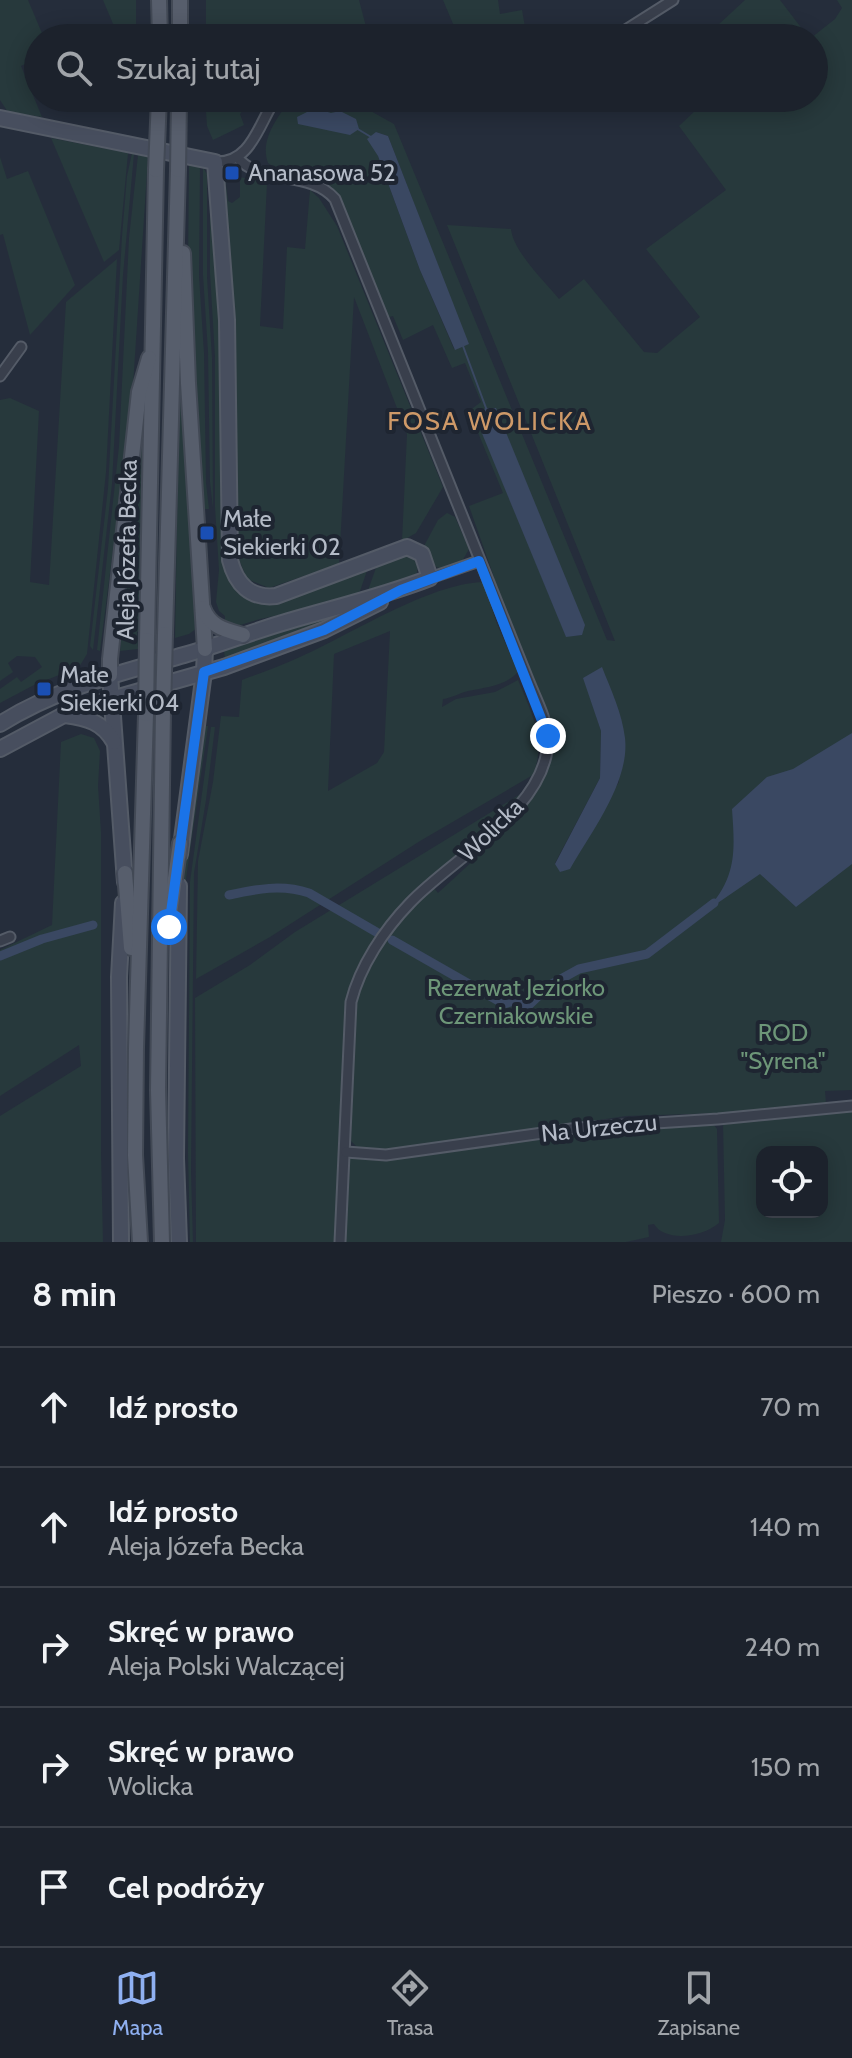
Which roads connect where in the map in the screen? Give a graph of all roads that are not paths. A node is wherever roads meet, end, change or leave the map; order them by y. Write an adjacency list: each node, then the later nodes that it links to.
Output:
1 (159, 0): 4 (main road)
2 (180, 0): 5 (main road)
3 (673, 0): 6 (street)
4 (160, 24)
5 (180, 24)
6 (635, 24)
7 (158, 112): 14 (main road, Aleja Józefa Becka, bridge)
8 (179, 112): 13 (main road, Aleja Józefa Becka, bridge)
9 (269, 112): 11 (street)
10 (0, 118): 12 (main road)
11 (237, 157): 12 (street); 17 (street, Wolicka)
12 (215, 162): 18 (main road)
13 (177, 214): 20 (main road); 34 (main road, Aleja Józefa Becka, bridge)
14 (154, 338): 24 (main road); 35 (main road, Aleja Józefa Becka, bridge)
15 (21, 347): 16 (street)
16 (0, 376)
17 (479, 561): 18 (street); 37 (street, Wolicka)
18 (430, 578): 19 (main road)
19 (401, 590): 21 (main road); 23 (main road)
20 (201, 598): 21 (main road); 22 (main road)
21 (243, 635): 22 (main road)
22 (205, 649): 23 (main road); 24 (main road)
23 (204, 672): 25 (main road); 30 (main road)
24 (110, 675): 25 (main road); 27 (main road)
25 (112, 700): 26 (main road); 28 (main road)
26 (65, 715): 28 (main road); 29 (main road)
27 (0, 724)
28 (115, 744): 31 (main road)
29 (0, 749)
30 (180, 843): 34 (main road); 41 (main road)
31 (125, 873): 35 (main road); 38 (main road)
32 (10, 937): 33 (street)
33 (0, 941)
34 (160, 991): 40 (main road, Aleja Józefa Becka)
35 (137, 1007): 39 (main road, Aleja Józefa Becka)
36 (852, 1106): 37 (street, Na Urzeczu)
37 (346, 1152): 42 (street, Wolicka)
38 (121, 1242)
39 (140, 1242)
40 (162, 1242)
41 (179, 1242)
42 (340, 1242)

